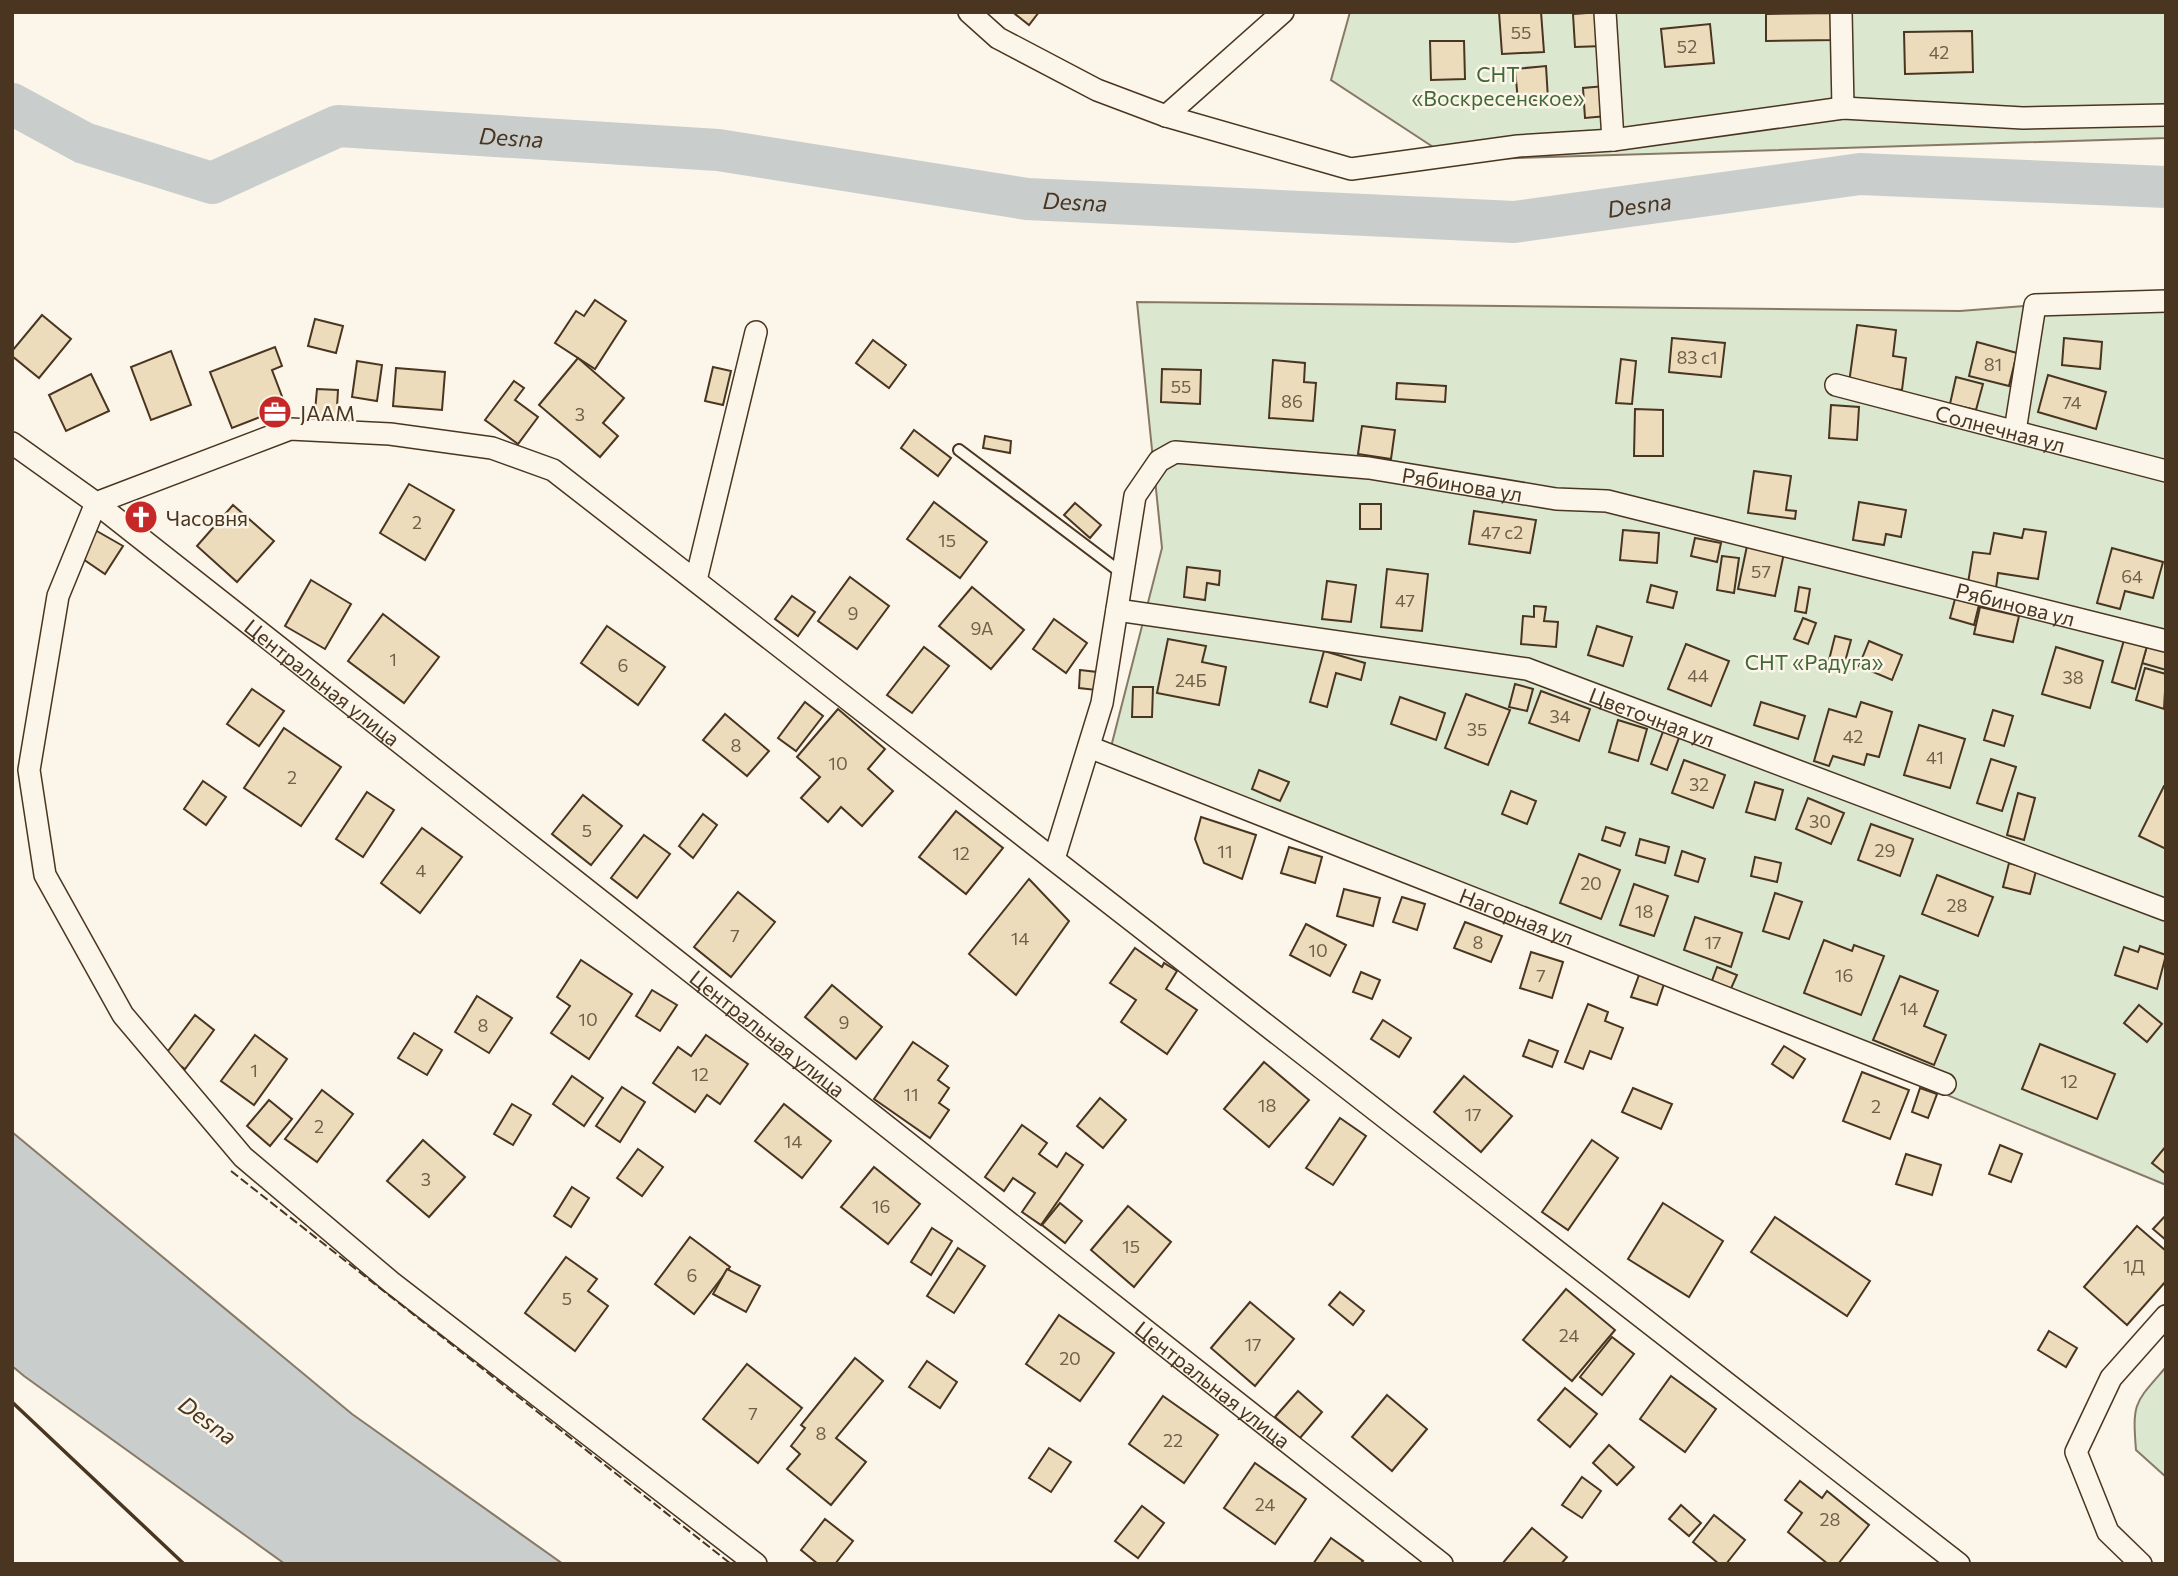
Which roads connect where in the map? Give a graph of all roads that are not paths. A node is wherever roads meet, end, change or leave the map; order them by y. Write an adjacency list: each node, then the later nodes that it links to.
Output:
1 (969, 12): 7 (street)
2 (1283, 12): 7 (street)
3 (1605, 12): 8 (street)
4 (1841, 12): 5 (street)
5 (1843, 108): 6 (street); 8 (street)
6 (2166, 115)
7 (1166, 116): 8 (street)
8 (1613, 140)
9 (2166, 301): 12 (street)
10 (756, 332): 18 (street)
11 (1836, 385): 12 (street, Солнечная ул)
12 (2015, 432): 15 (street, Солнечная ул)
13 (12, 443): 16 (street, Центральная улица)
14 (958, 450): 17 (lane)
15 (2166, 471)
16 (96, 503): 18 (street); 26 (street); 27 (street, Центральная улица)
17 (1123, 574): 19 (street, Рябинова ул); 20 (street, Рябинова ул)
18 (696, 580): 22 (street)
19 (1117, 610): 21 (street, Рябинова ул); 23 (street, Цветочная ул)
20 (2166, 641)
21 (1089, 747): 22 (street, Рябинова ул); 24 (street, Нагорная ул)
22 (1055, 859): 28 (street)
23 (2166, 910)
24 (1945, 1084)
25 (2166, 1316): 29 (street)
26 (756, 1564)
27 (1442, 1564)
28 (1959, 1564)
29 (2141, 1564)

